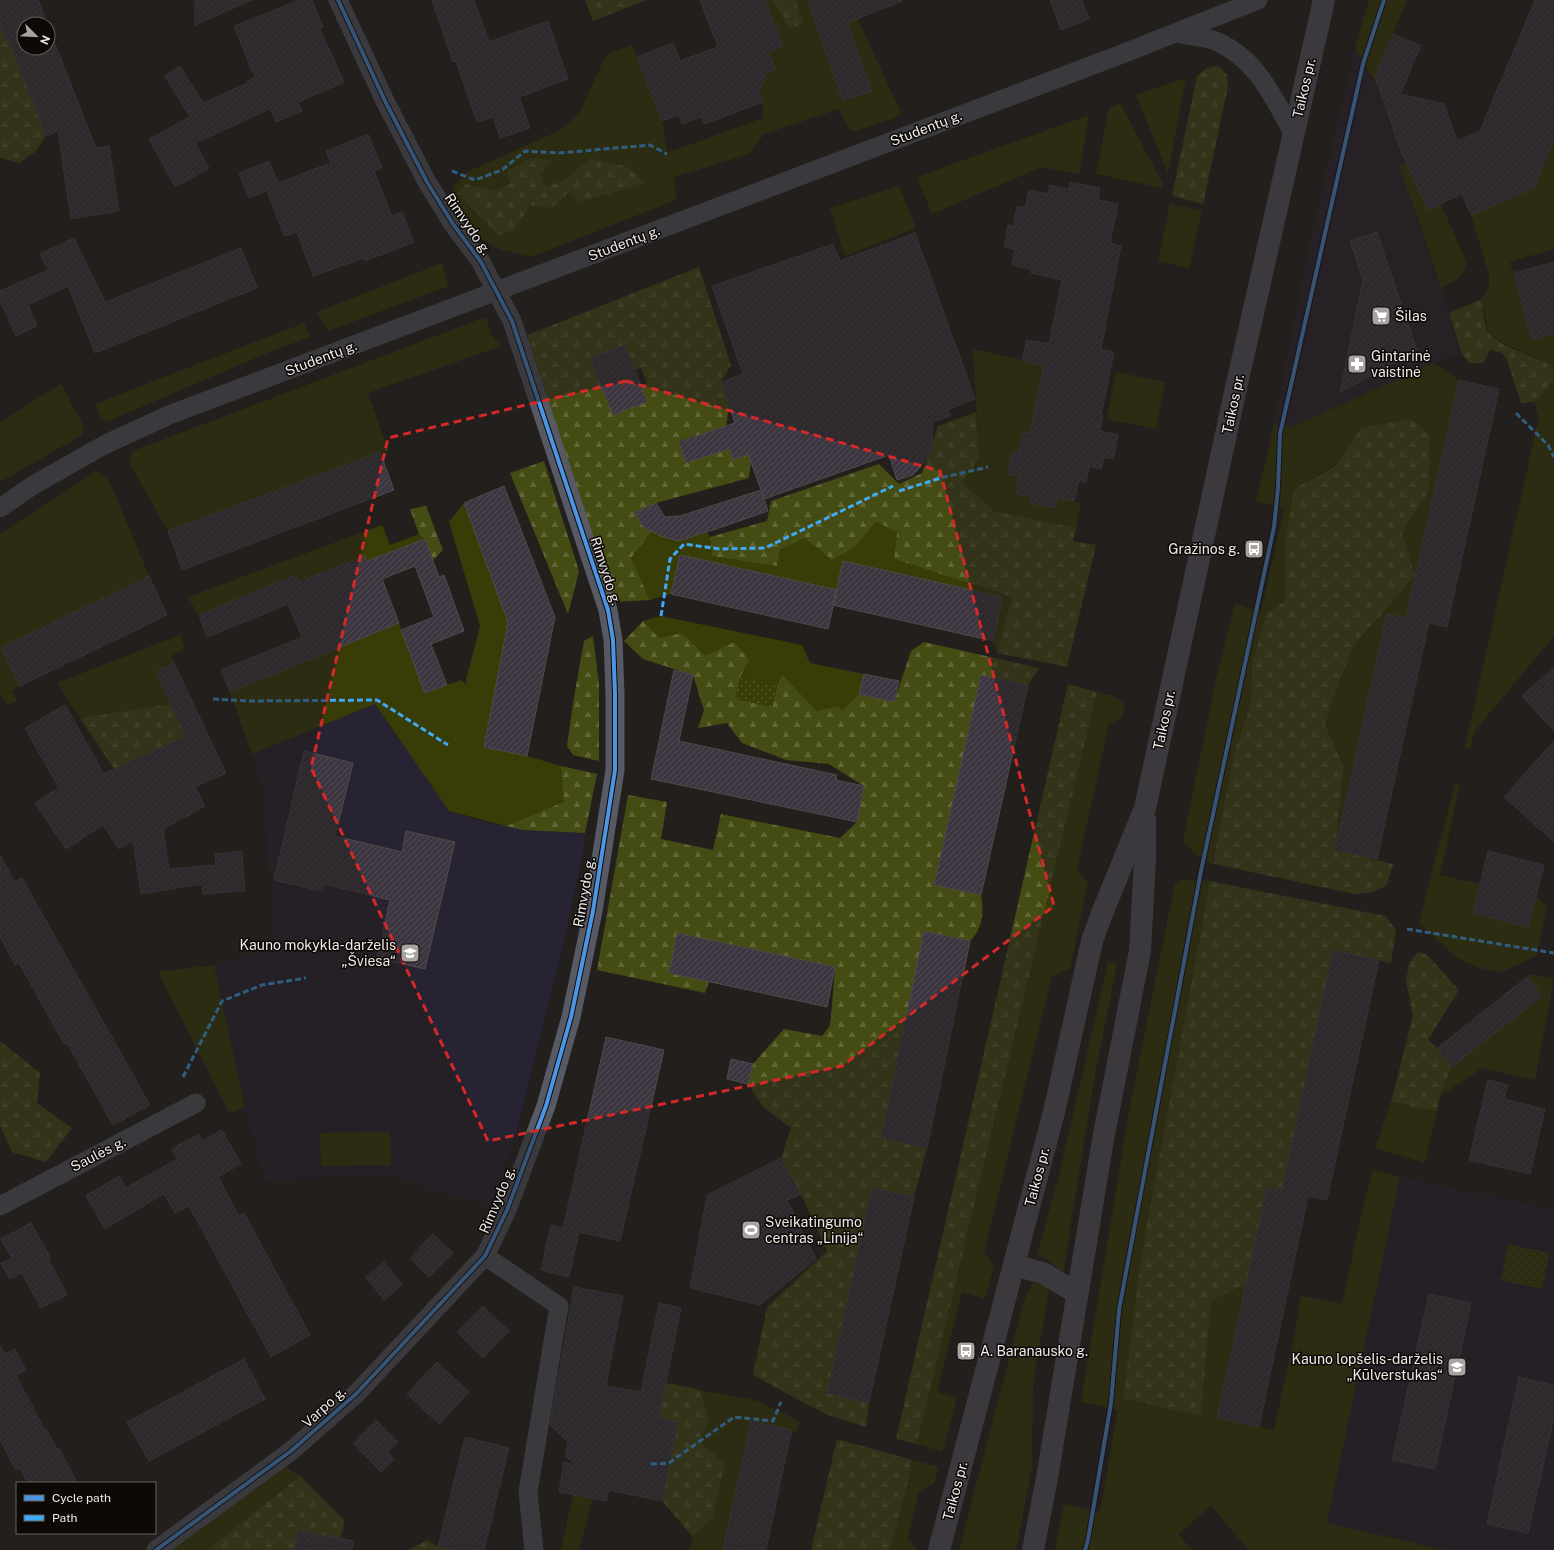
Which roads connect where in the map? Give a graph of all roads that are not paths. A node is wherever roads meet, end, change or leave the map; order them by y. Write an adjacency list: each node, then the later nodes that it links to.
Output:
1 (338, 0): 6 (street, Rimvydo g.)
2 (1258, 0): 4 (street, Studentų g.)
3 (1324, 0): 5 (main road, Taikos pr.)
4 (1176, 33): 5 (street); 6 (street, Studentų g.)
5 (1293, 133): 8 (main road, Taikos pr.)
6 (496, 291): 7 (street, Studentų g.); 11 (street, Rimvydo g.)
7 (0, 508)
8 (1145, 808): 12 (main road, Taikos pr.); 13 (main road, Taikos pr.)
9 (196, 1103): 10 (street, Saulės g.)
10 (0, 1206)
11 (485, 1256): 14 (street, Varpo g.); 15 (street)
12 (1014, 1265): 13 (main road); 16 (main road, Taikos pr.)
13 (1077, 1293): 17 (main road, Taikos pr.)
14 (156, 1550)
15 (534, 1550)
16 (939, 1550)
17 (1033, 1550)

